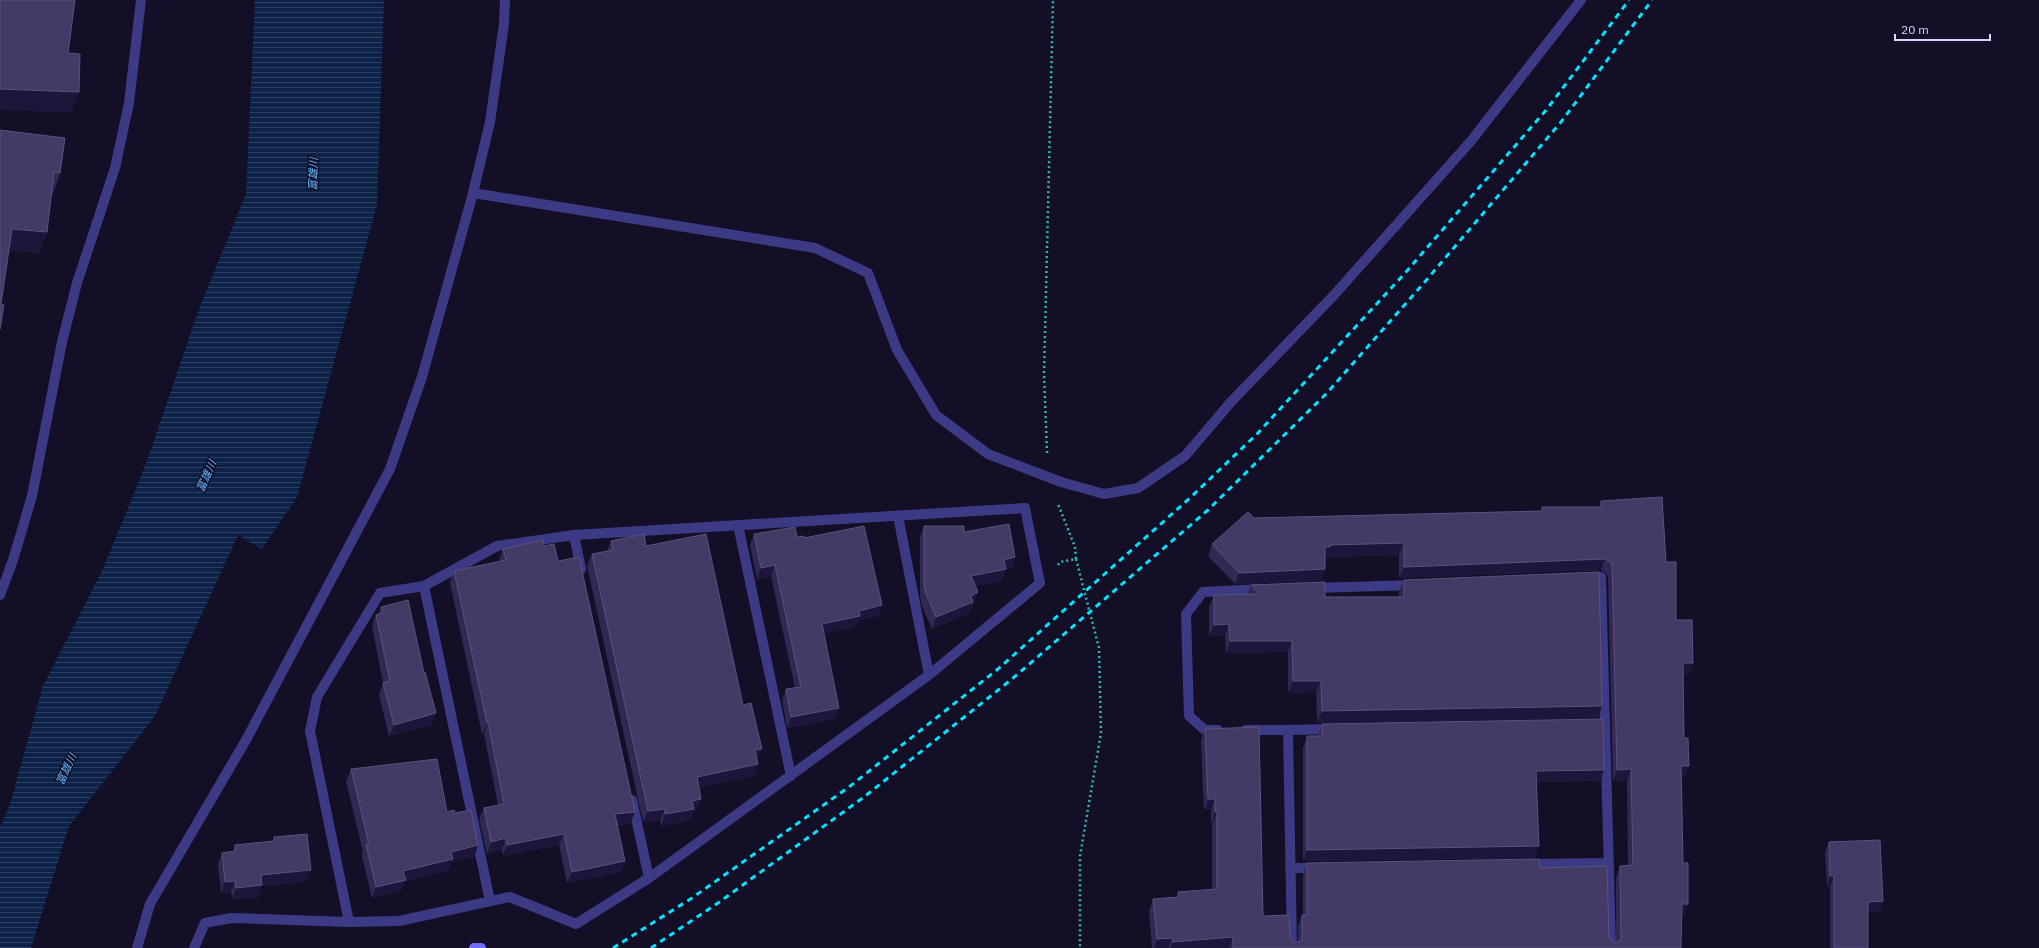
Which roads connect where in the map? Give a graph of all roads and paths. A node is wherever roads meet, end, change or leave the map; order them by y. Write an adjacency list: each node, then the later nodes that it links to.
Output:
1 (141, 0): 18 (street)
2 (506, 0): 5 (street)
3 (1053, 0): 6 (path)
4 (1581, 0): 6 (street)
5 (473, 193): 6 (street); 31 (street)
6 (1048, 477): 10 (path)
7 (898, 516): 8 (street); 13 (street); 19 (street)
8 (738, 525): 9 (street); 22 (street)
9 (574, 535): 12 (street); 15 (street)
10 (1076, 559): 13 (path); 35 (path)
11 (1577, 578): 24 (street)
12 (584, 582)
13 (1040, 583): 19 (street)
14 (1426, 584): 16 (street)
15 (424, 586): 29 (street); 30 (street)
16 (1299, 588)
17 (1275, 589): 21 (street)
18 (0, 595)
19 (929, 675): 22 (street)
20 (1343, 729): 21 (street)
21 (1288, 730): 27 (street)
22 (791, 776): 28 (street)
23 (630, 792): 28 (street)
24 (1609, 863): 25 (street); 37 (street)
25 (1514, 864)
26 (1330, 867): 27 (street)
27 (1290, 868): 36 (street)
28 (649, 878): 29 (street)
29 (490, 901): 30 (street)
30 (349, 922): 32 (street)
31 (137, 948)
32 (194, 948)
33 (474, 948): 34 (main road)
34 (481, 948)
35 (1080, 948)
36 (1292, 948)
37 (1611, 948)

